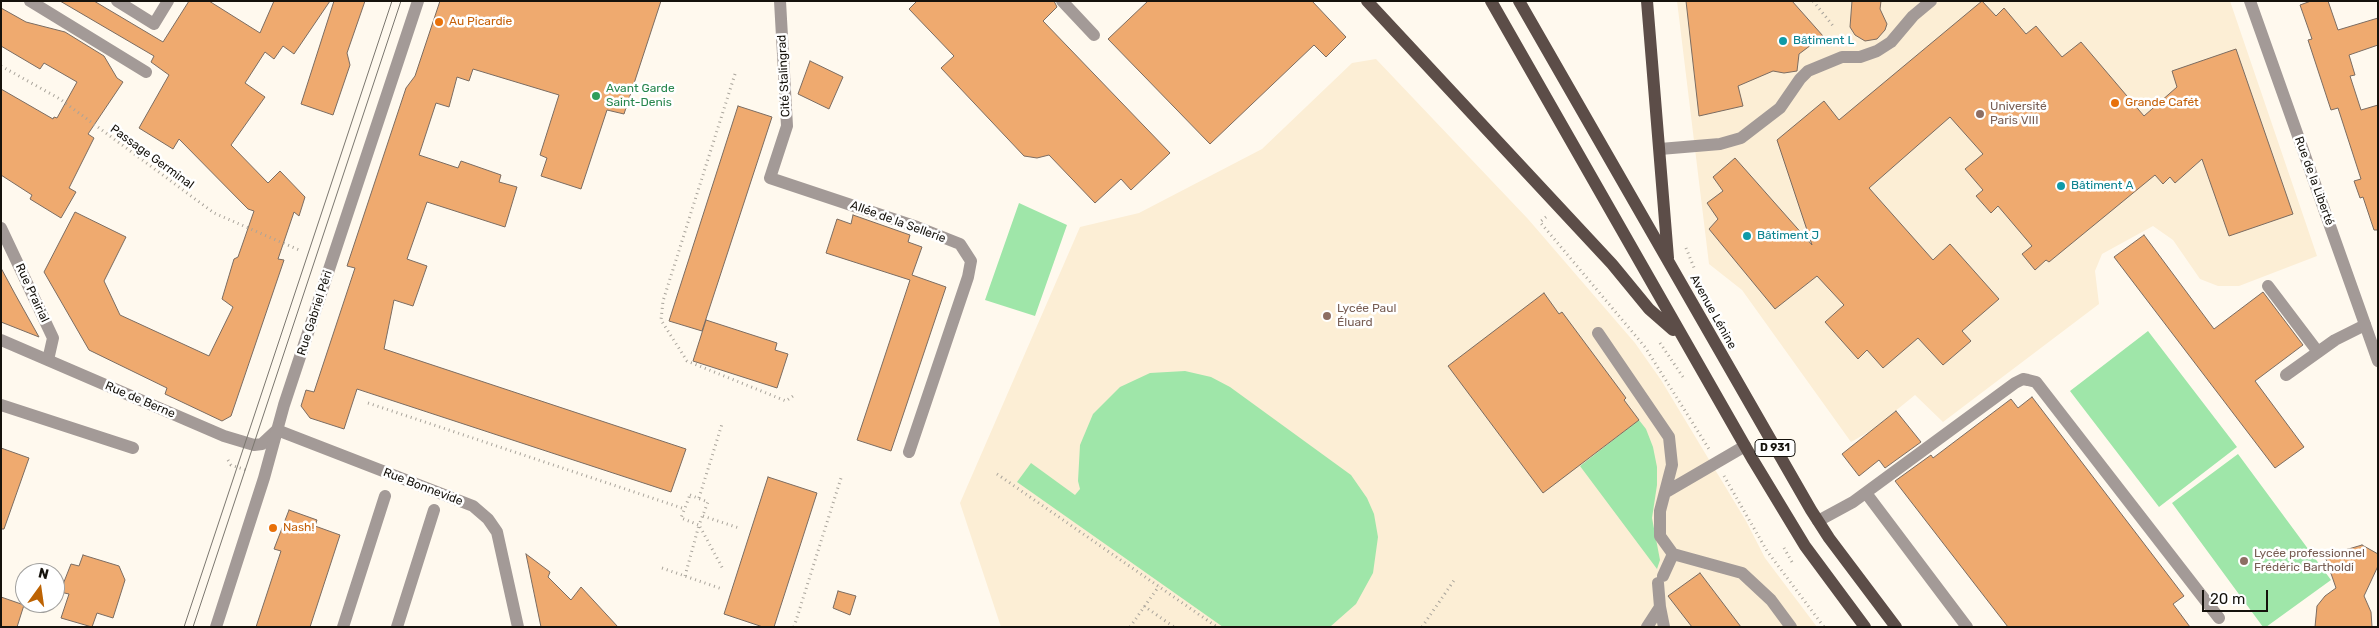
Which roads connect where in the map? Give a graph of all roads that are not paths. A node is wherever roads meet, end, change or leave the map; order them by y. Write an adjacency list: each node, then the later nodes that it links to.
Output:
1 (30, 1): 14 (street)
2 (117, 1): 3 (street)
3 (168, 1)
4 (418, 1): 29 (street, Rue Gabriel Péri)
5 (780, 1): 16 (street, Cité Stalingrad)
6 (1062, 1): 13 (street)
7 (1367, 1): 22 (main road)
8 (1491, 1): 22 (main road, D 931)
9 (1519, 1): 18 (main road, Avenue Lénine / D 931)
10 (1647, 1): 15 (main road)
11 (1931, 1): 15 (street)
12 (2250, 1): 20 (street, Rue de la Liberté)
13 (1094, 35)
14 (146, 72)
15 (1660, 148): 18 (main road)
16 (770, 178): 32 (street, Allée de la Sellerie)
17 (1, 228): 25 (street, Rue Prairial)
18 (1669, 261): 37 (main road, Avenue Lénine / D 931)
19 (2268, 286): 24 (street)
20 (2365, 325): 24 (street); 26 (street, Rue de la Liberté)
21 (1598, 332): 33 (street)
22 (1681, 336): 30 (main road, D 931)
23 (1, 340): 25 (street, Rue de Berne)
24 (2318, 352): 27 (street)
25 (48, 360): 29 (street, Rue de Berne)
26 (2378, 361)
27 (2286, 375)
28 (1, 405): 31 (street)
29 (277, 430): 42 (street, Rue Gabriel Péri); 44 (street, Rue Bonnevide)
30 (1745, 446): 33 (street); 48 (main road, D 931)
31 (133, 448)
32 (909, 452)
33 (1666, 492): 38 (street)
34 (1866, 493): 37 (street); 40 (street); 50 (street)
35 (385, 496): 43 (street)
36 (434, 510): 41 (street)
37 (1818, 521): 49 (main road, Avenue Lénine / D 931)
38 (1673, 554): 39 (street); 47 (street)
39 (1660, 607): 45 (street); 46 (street)
40 (2219, 618)
41 (401, 625)
42 (216, 627)
43 (343, 627)
44 (518, 627)
45 (1647, 627)
46 (1664, 627)
47 (1791, 627)
48 (1865, 627)
49 (1896, 627)
50 (1967, 627)

